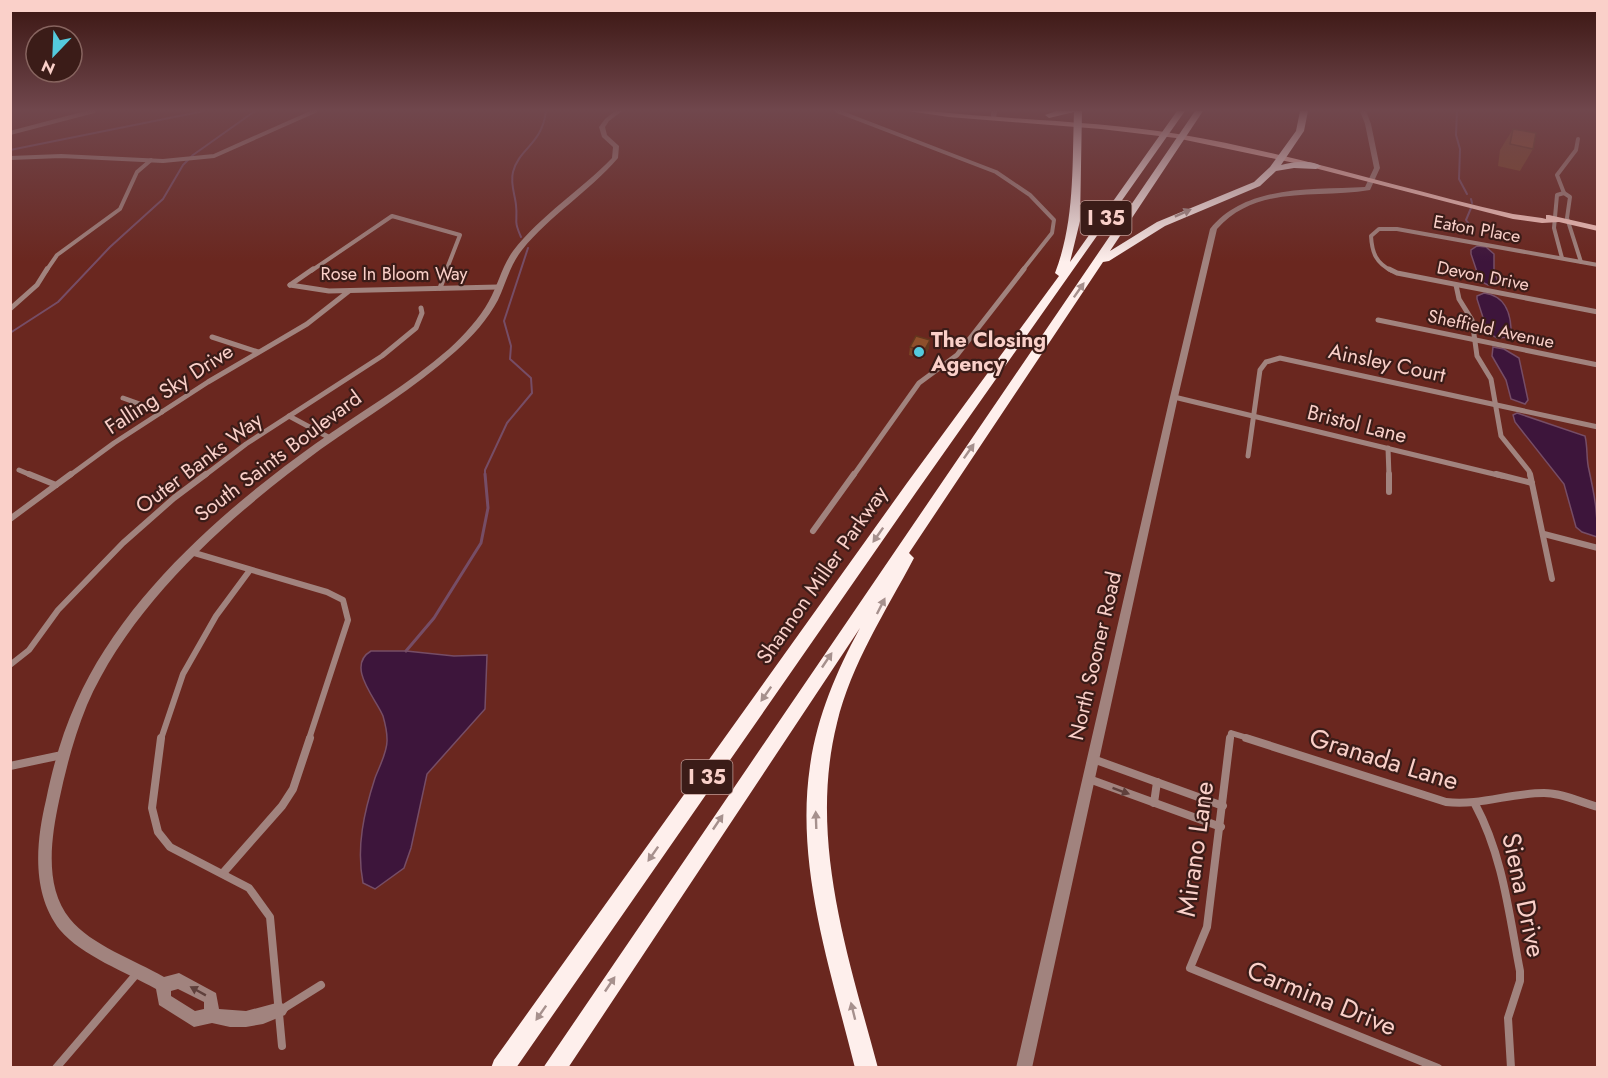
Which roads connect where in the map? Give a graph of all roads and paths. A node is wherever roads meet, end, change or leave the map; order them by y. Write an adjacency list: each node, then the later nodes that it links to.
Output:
1 (150, 161): 32 (street)
2 (611, 161): 27 (street, South Saints Boulevard)
3 (970, 161): 55 (street)
4 (1075, 161): 30 (highway)
5 (1146, 161): 30 (highway, Shannon Miller Parkway / I 35)
6 (1165, 161): 24 (highway, I 35)
7 (1279, 161): 13 (highway)
8 (1303, 161): 12 (main road)
9 (1313, 161): 14 (main road)
10 (1374, 161): 14 (street)
11 (1567, 161): 17 (street)
12 (1316, 166): 13 (highway); 14 (main road)
13 (1273, 169): 24 (highway, one-way to 13)
14 (1374, 177): 15 (street); 16 (main road); 18 (main road)
15 (1368, 189): 16 (main road); 39 (street, North Sooner Road)
16 (1410, 190): 18 (main road)
17 (1564, 193): 18 (street); 19 (street)
18 (1556, 220): 19 (main road); 22 (street)
19 (1569, 223): 20 (main road); 23 (street)
20 (1598, 229)
21 (1372, 252): 22 (street, Eaton Place); 26 (street, Devon Drive)
22 (1562, 258): 23 (street, Eaton Place)
23 (1581, 262): 25 (street, Eaton Place)
24 (1097, 264): 53 (highway, I 35, one-way to 24)
25 (1598, 265)
26 (1456, 285): 33 (street, Devon Drive); 36 (street)
27 (498, 287): 28 (street, Rose In Bloom Way); 46 (street, South Saints Boulevard)
28 (440, 288): 29 (street, Rose In Bloom Way); 29 (street, Rose In Bloom Way)
29 (349, 291): 37 (street, Falling Sky Drive)
30 (1051, 296): 82 (highway, Shannon Miller Parkway / I 35, one-way to 82)
31 (421, 308): 43 (street, Outer Banks Way)
32 (10, 309)
33 (1598, 312)
34 (1378, 320): 36 (street, Sheffield Avenue)
35 (212, 337): 37 (street)
36 (1474, 340): 38 (street, Sheffield Avenue); 41 (street)
37 (258, 352): 42 (street, Falling Sky Drive)
38 (1598, 365)
39 (1174, 397): 44 (street, Bristol Lane); 64 (street, North Sooner Road)
40 (123, 398): 42 (street)
41 (1495, 404): 44 (street, Ainsley Court); 45 (street, Ainsley Court); 50 (street)
42 (162, 412): 51 (street, Falling Sky Drive)
43 (289, 416): 46 (street); 61 (street, Outer Banks Way)
44 (1254, 416): 47 (street, Bristol Lane); 48 (street, Ainsley Court)
45 (1598, 427)
46 (330, 438): 58 (street, South Saints Boulevard)
47 (1388, 448): 50 (street, Bristol Lane); 52 (street)
48 (1248, 456)
49 (19, 470): 51 (street)
50 (1532, 483): 56 (street)
51 (56, 485): 54 (street, Falling Sky Drive)
52 (1389, 492)
53 (935, 499): 83 (highway, I 35, one-way to 53); 84 (highway, one-way to 53)
54 (10, 519)
55 (813, 531)
56 (1544, 534): 57 (street); 60 (street)
57 (1598, 548)
58 (190, 552): 59 (street); 63 (street, South Saints Boulevard)
59 (250, 570): 73 (street); 73 (street)
60 (1552, 579)
61 (10, 665)
62 (1231, 733): 69 (street, Granada Lane); 70 (street, Mirano Lane)
63 (63, 754): 65 (street); 75 (street, South Saints Boulevard)
64 (1093, 758): 66 (street, North Sooner Road); 67 (street)
65 (10, 766)
66 (1088, 779): 68 (street, one-way to 68); 85 (street, North Sooner Road)
67 (1157, 782): 68 (street); 70 (street)
68 (1154, 803): 72 (street)
69 (1475, 804): 71 (street, Granada Lane); 87 (street, Siena Drive)
70 (1223, 806): 72 (street, Mirano Lane)
71 (1598, 807)
72 (1221, 827): 74 (street, Mirano Lane)
73 (224, 873): 78 (street)
74 (1190, 968): 86 (street, Carmina Drive)
75 (139, 970): 77 (street, South Saints Boulevard); 81 (street)
76 (321, 985): 78 (street)
77 (163, 986): 79 (street, South Saints Boulevard); 79 (street, one-way to 77)
78 (280, 1010): 79 (street); 80 (street)
79 (212, 1015)
80 (282, 1046)
81 (56, 1068)
82 (502, 1068)
83 (554, 1068)
84 (867, 1068)
85 (1024, 1068)
86 (1438, 1068)
87 (1511, 1068)

